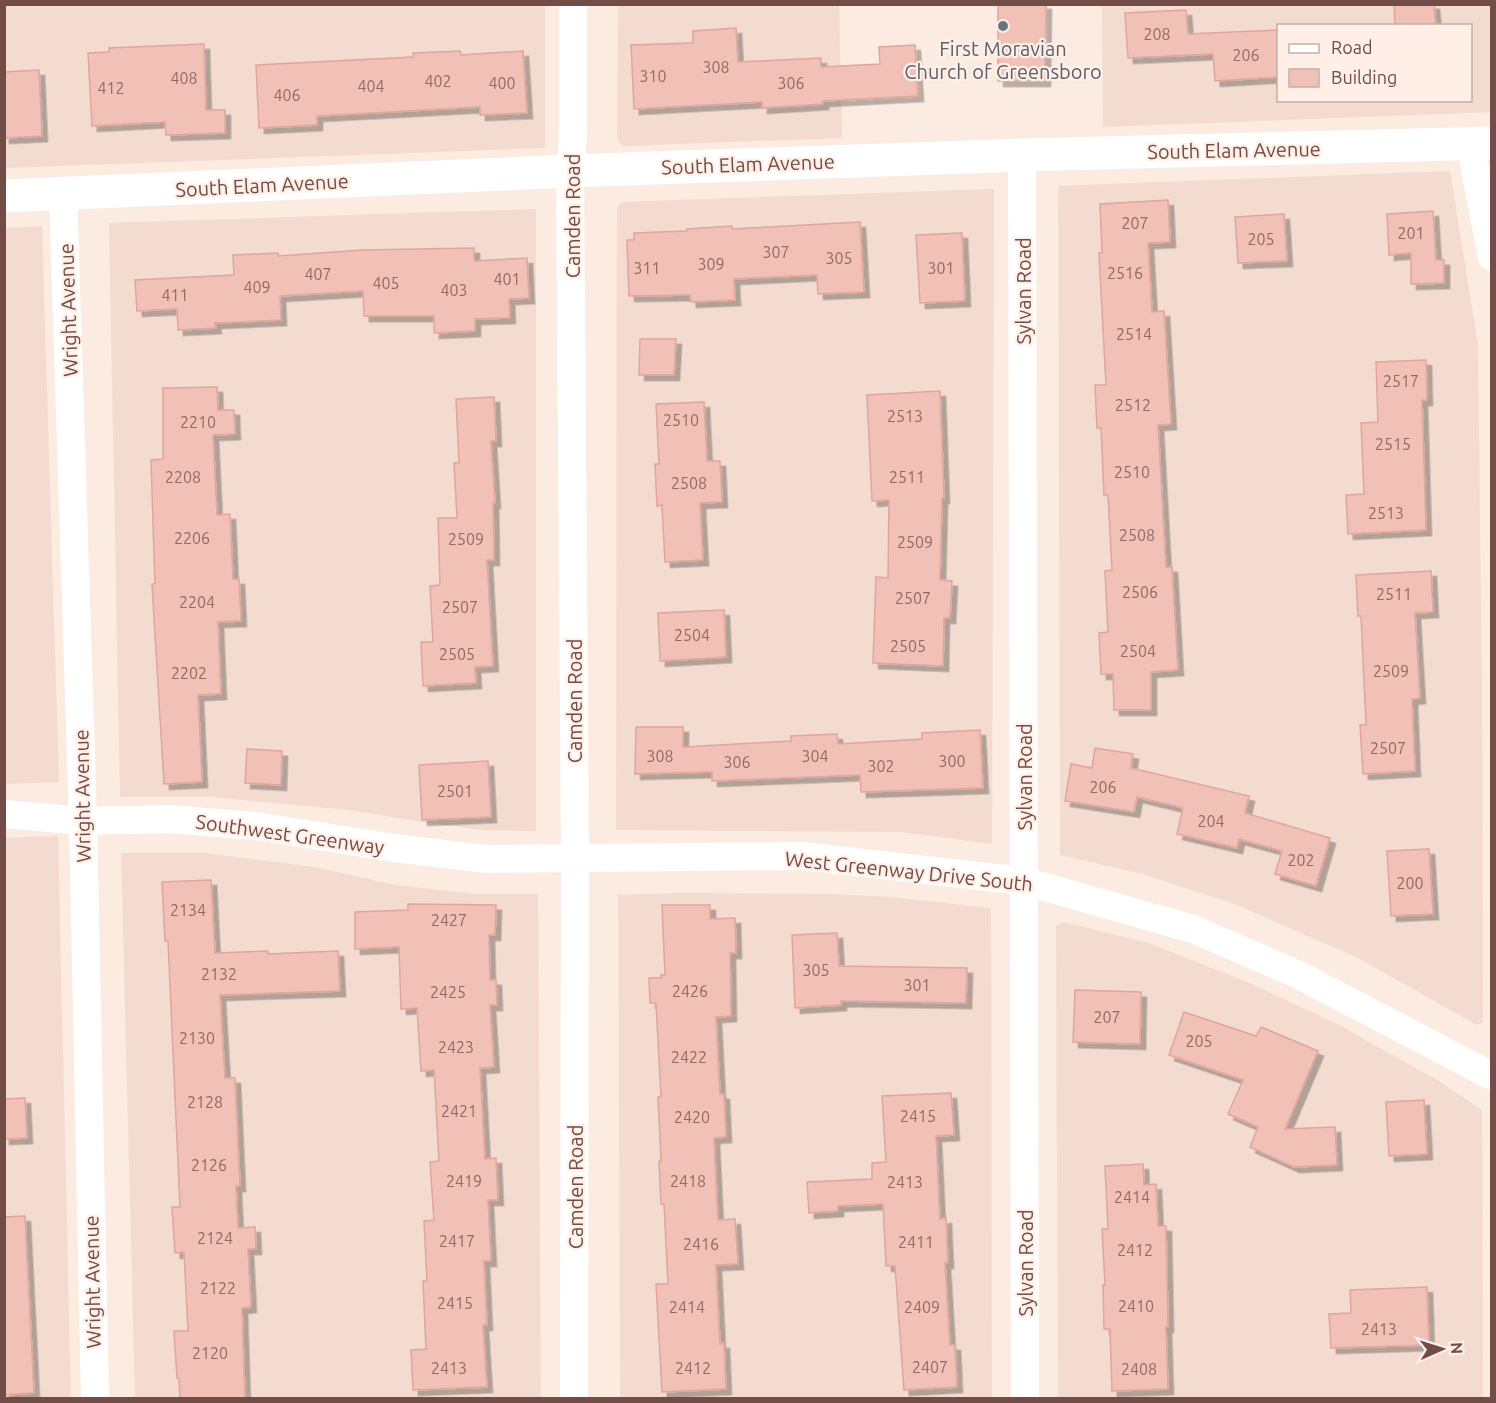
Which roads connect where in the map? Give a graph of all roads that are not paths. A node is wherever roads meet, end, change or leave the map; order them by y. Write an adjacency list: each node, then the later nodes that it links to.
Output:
1 (573, 4): 4 (street, Camden Road)
2 (1481, 143): 3 (street, South Elam Avenue); 7 (street)
3 (1022, 155): 4 (street, South Elam Avenue); 11 (street, Sylvan Road)
4 (570, 171): 5 (street, South Elam Avenue); 10 (street, Camden Road)
5 (63, 194): 6 (street, South Elam Avenue); 9 (street, Wright Avenue)
6 (4, 196)
7 (1491, 257)
8 (4, 814): 9 (street, Southwest Greenway)
9 (83, 821): 10 (street, Southwest Greenway); 13 (street, Wright Avenue)
10 (575, 858): 11 (street, West Greenway Drive South); 14 (street, Camden Road)
11 (1024, 881): 12 (street, West Greenway Drive South); 15 (street, Sylvan Road)
12 (1491, 1076)
13 (95, 1398)
14 (574, 1398)
15 (1025, 1398)

